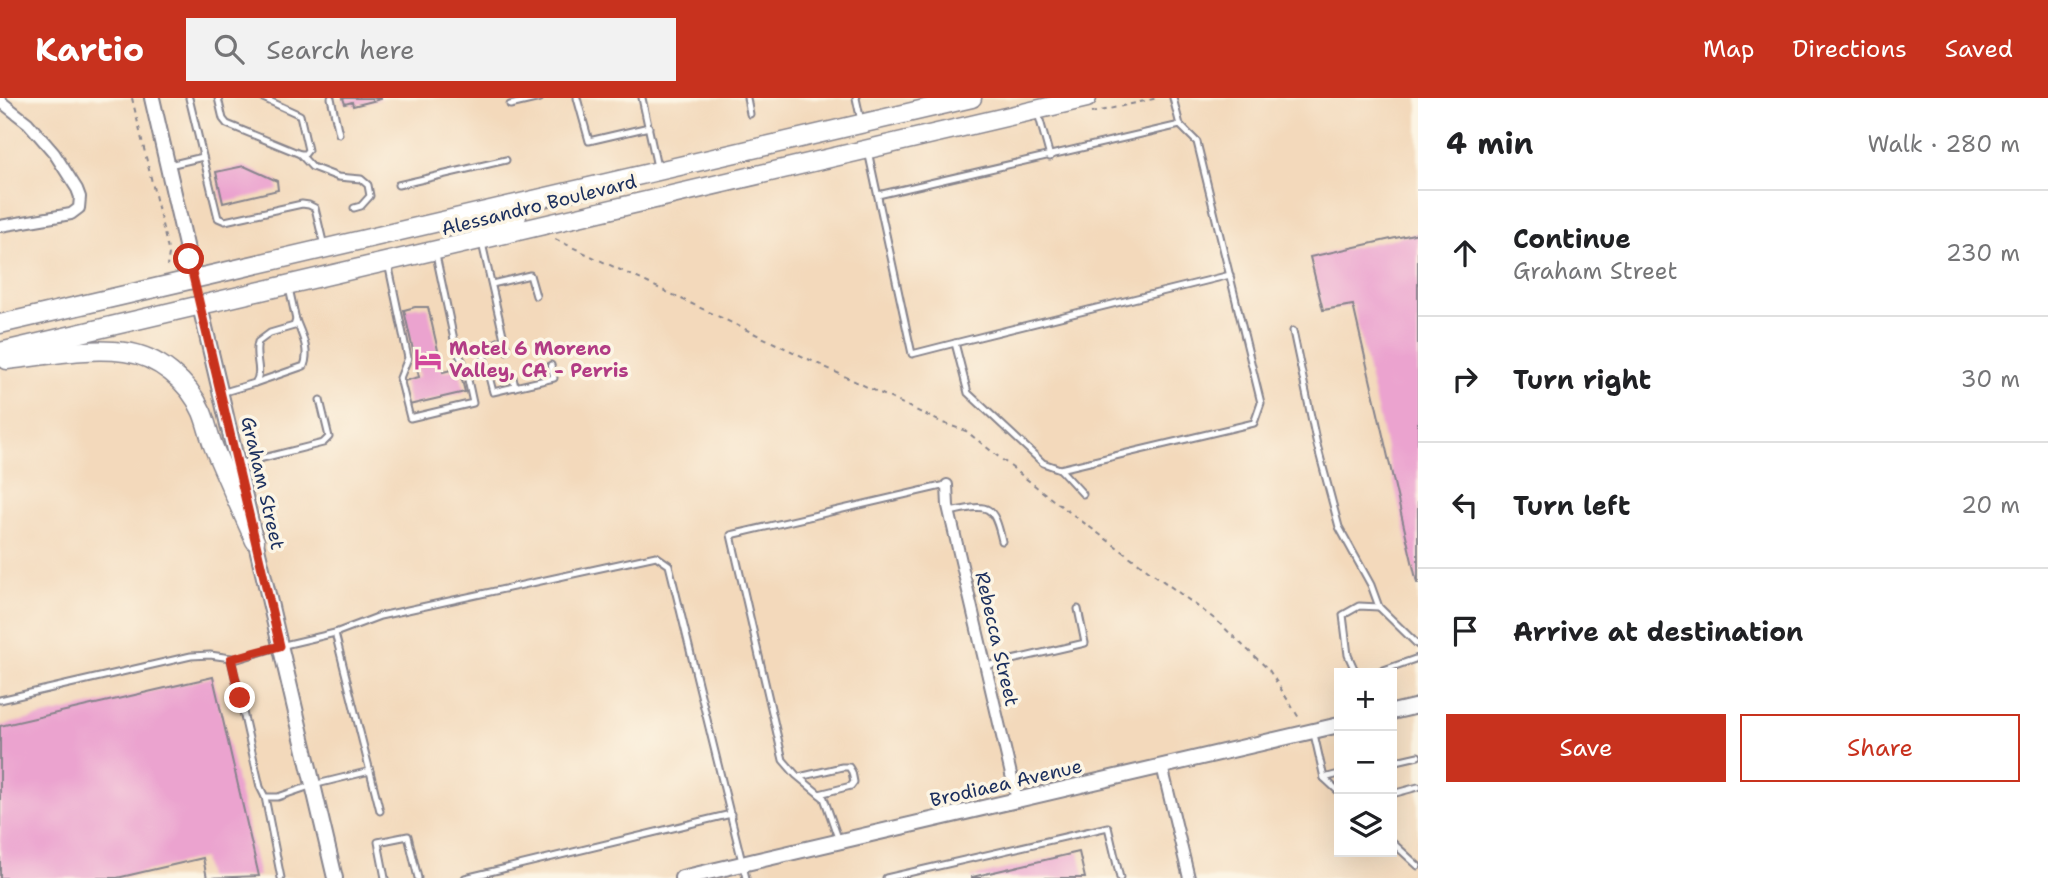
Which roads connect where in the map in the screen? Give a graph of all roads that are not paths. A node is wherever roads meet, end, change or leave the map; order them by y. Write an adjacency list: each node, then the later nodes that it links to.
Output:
1 (152, 98): 27 (street, Graham Street)
2 (189, 98): 24 (lane)
3 (218, 98): 23 (lane)
4 (263, 98): 23 (lane)
5 (331, 98): 21 (lane)
6 (540, 98): 15 (lane)
7 (577, 98): 20 (lane)
8 (642, 98): 20 (lane)
9 (747, 98): 17 (lane)
10 (856, 98): 18 (lane)
11 (972, 98): 18 (main road, Alessandro Boulevard)
12 (1087, 98): 16 (main road, Alessandro Boulevard)
13 (1173, 98): 19 (lane)
14 (0, 101): 33 (street)
15 (510, 106)
16 (1038, 110): 22 (main road, Alessandro Boulevard); 25 (lane)
17 (750, 114)
18 (862, 124): 22 (main road); 28 (main road, Alessandro Boulevard)
19 (1180, 125): 25 (lane); 38 (lane)
20 (649, 127): 28 (lane)
21 (339, 134)
22 (868, 148): 30 (lane); 34 (main road, Alessandro Boulevard)
23 (300, 154): 32 (lane)
24 (203, 157): 27 (lane); 35 (lane)
25 (1050, 157): 30 (lane)
26 (506, 160): 29 (lane)
27 (167, 165): 39 (street, Graham Street)
28 (658, 171): 31 (main road, Alessandro Boulevard)
29 (398, 185)
30 (878, 195): 48 (lane)
31 (517, 205): 35 (main road, Alessandro Boulevard); 37 (main road)
32 (354, 208)
33 (0, 226)
34 (481, 240): 36 (main road, Alessandro Boulevard); 40 (lane)
35 (324, 249): 39 (main road, Alessandro Boulevard)
36 (435, 252): 37 (main road, Alessandro Boulevard); 37 (lane)
37 (396, 260): 41 (main road, Alessandro Boulevard)
38 (1230, 275): 48 (lane); 59 (lane)
39 (194, 280): 43 (main road, Graham Street); 45 (main road, Alessandro Boulevard)
40 (492, 284): 42 (lane); 47 (lane)
41 (289, 285): 43 (main road, Alessandro Boulevard); 44 (lane)
42 (536, 296)
43 (200, 306): 50 (main road, Alessandro Boulevard); 56 (street, Graham Street)
44 (296, 320): 54 (lane); 54 (lane)
45 (0, 324)
46 (1293, 331): 65 (lane)
47 (504, 339): 49 (lane); 55 (lane)
48 (955, 343): 59 (lane)
49 (507, 351)
50 (0, 352)
51 (0, 361): 63 (main road)
52 (551, 365): 55 (lane)
53 (512, 373): 55 (lane)
54 (255, 383): 56 (lane)
55 (515, 387)
56 (221, 393): 58 (street, Graham Street)
57 (320, 400): 58 (lane)
58 (237, 465): 63 (street, Graham Street)
59 (1060, 469): 61 (lane)
60 (947, 485): 62 (street, Rebecca Street); 85 (lane)
61 (1083, 494)
62 (949, 512): 64 (lane); 72 (street, Rebecca Street)
63 (255, 541): 69 (street, Graham Street)
64 (1002, 541)
65 (1378, 607): 68 (lane); 73 (lane)
66 (1078, 609): 72 (lane)
67 (335, 634): 69 (lane); 83 (lane); 95 (lane)
68 (1418, 645)
69 (280, 646): 71 (lane); 87 (street, Graham Street)
70 (1418, 658): 74 (lane)
71 (231, 659): 75 (lane); 92 (lane)
72 (986, 666): 93 (street, Rebecca Street)
73 (1354, 668)
74 (1389, 668)
75 (0, 700)
76 (1418, 706): 77 (street)
77 (1397, 711)
78 (1334, 726): 79 (street, Brodiaea Avenue)
79 (1313, 731): 82 (street, Brodiaea Avenue); 86 (lane)
80 (1418, 756): 81 (lane)
81 (1397, 761)
82 (1162, 766): 93 (street, Brodiaea Avenue); 108 (street)
83 (370, 772): 87 (lane); 94 (lane)
84 (1334, 775): 86 (lane)
85 (799, 777): 91 (lane); 91 (lane)
86 (1324, 778): 88 (lane)
87 (313, 785): 92 (lane); 101 (street, Graham Street)
88 (1334, 787)
89 (1418, 787): 90 (lane)
90 (1397, 793)
91 (819, 794): 96 (lane)
92 (265, 797): 100 (lane)
93 (1017, 800): 96 (street, Brodiaea Avenue)
94 (380, 811)
95 (731, 814): 99 (lane); 104 (lane)
96 (839, 841): 99 (street, Brodiaea Avenue)
97 (1397, 847): 98 (lane)
98 (1418, 866)
99 (745, 871): 105 (street, Brodiaea Avenue)
100 (281, 878)
101 (335, 878)
102 (385, 878): 103 (lane)
103 (418, 878)
104 (466, 878)
105 (682, 878)
106 (886, 878): 107 (lane)
107 (1120, 878)
108 (1189, 878)

